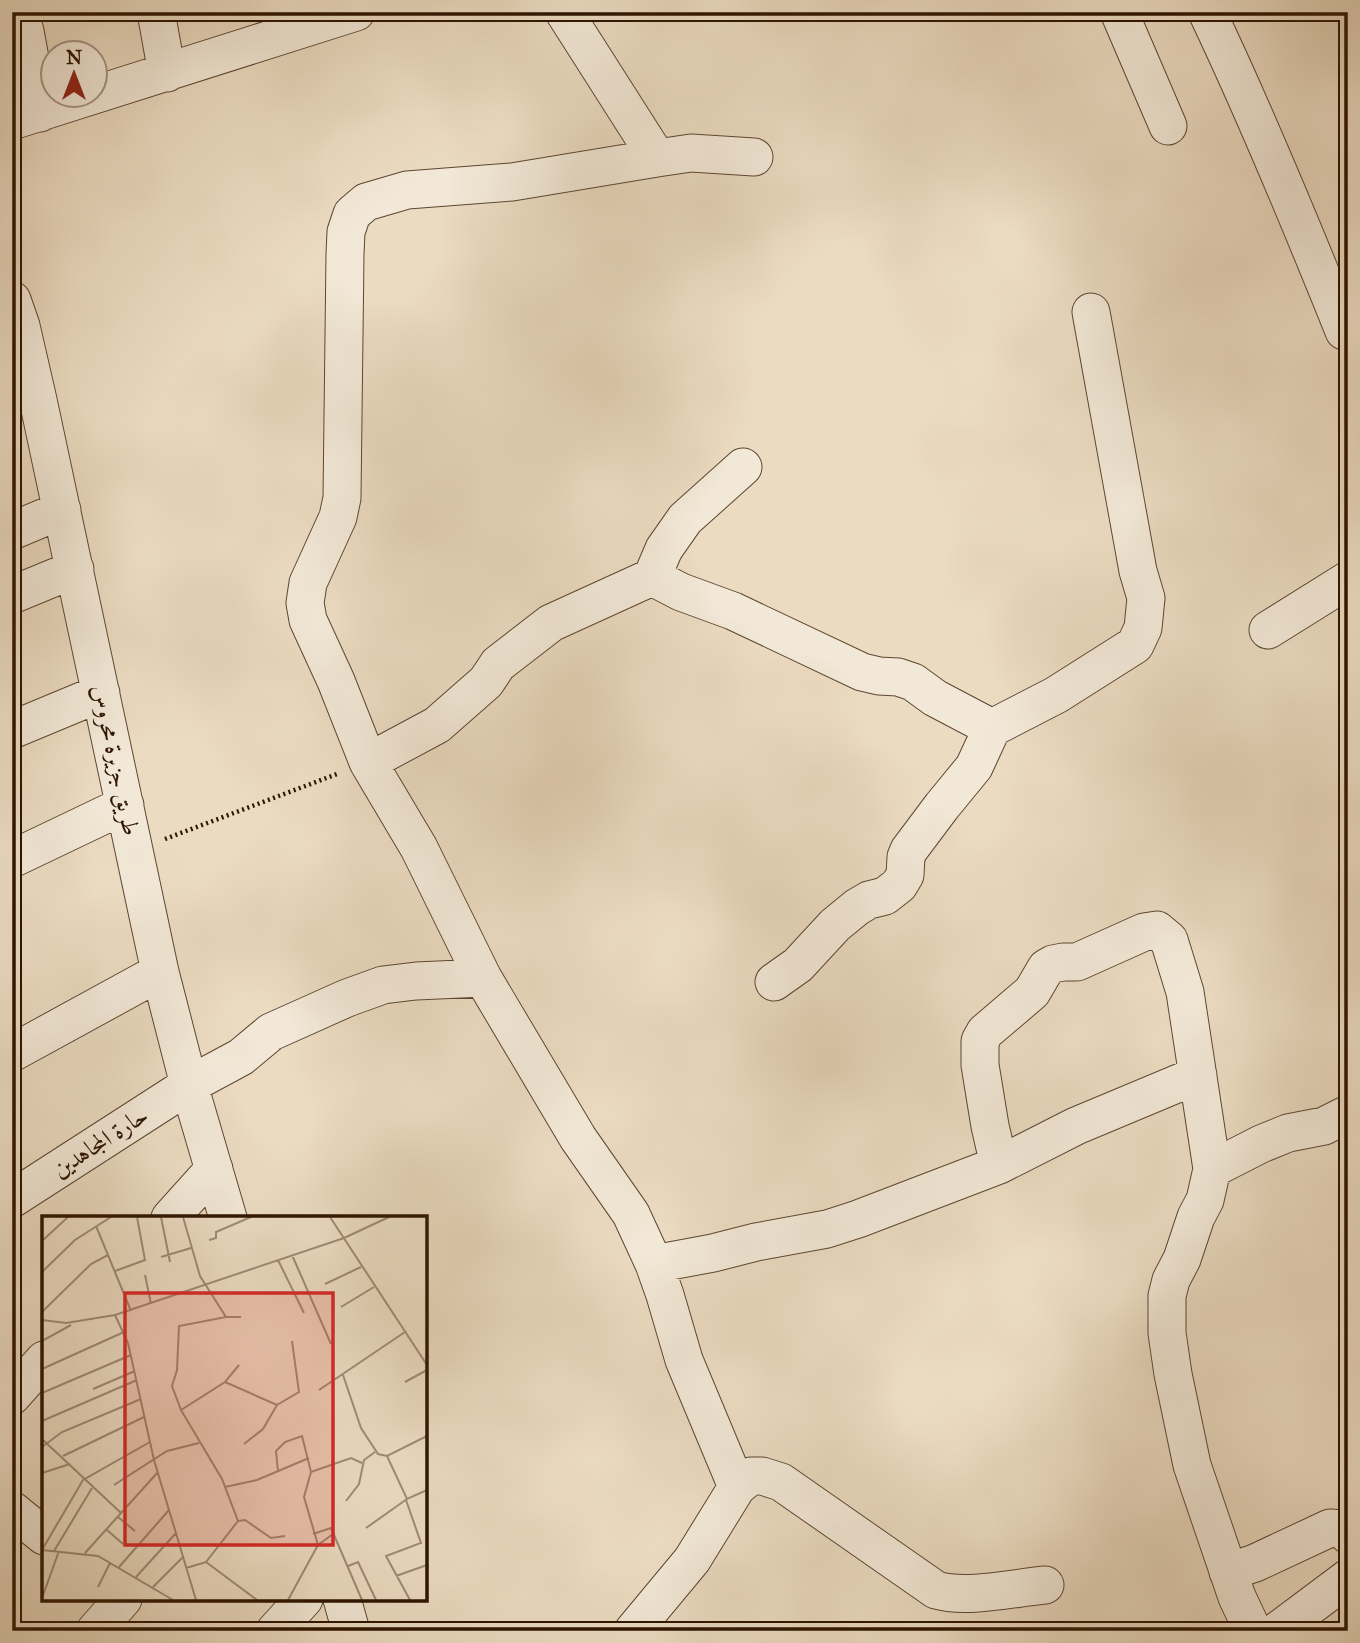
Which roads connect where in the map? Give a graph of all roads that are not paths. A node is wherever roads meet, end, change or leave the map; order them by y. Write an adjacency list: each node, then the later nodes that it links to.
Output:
1 (18, 12): 8 (street)
2 (156, 12): 7 (street)
3 (356, 12): 7 (street)
4 (564, 12): 11 (street)
5 (1119, 12): 9 (street)
6 (1207, 12): 14 (street)
7 (167, 73): 8 (street)
8 (26, 117)
9 (1168, 126)
10 (754, 157): 11 (street)
11 (657, 158): 27 (street)
12 (12, 300): 15 (street, طريق جزيرة محروس)
13 (1091, 312): 25 (street)
14 (1344, 331)
15 (25, 405): 17 (street, طريق جزيرة محروس)
16 (743, 467): 20 (street)
17 (62, 510): 18 (street); 19 (street, طريق جزيرة محروس)
18 (12, 531)
19 (75, 569): 22 (street); 24 (street, طريق جزيرة محروس)
20 (652, 577): 25 (street); 27 (street)
21 (1348, 580): 23 (street)
22 (12, 595)
23 (1268, 630)
24 (101, 693): 26 (street); 28 (street, طريق جزيرة محروس)
25 (992, 728): 32 (street)
26 (12, 730)
27 (368, 762): 31 (street)
28 (125, 805): 29 (street); 30 (street, طريق جزيرة محروس)
29 (12, 859)
30 (160, 972): 33 (street); 35 (street, طريق جزيرة محروس)
31 (483, 978): 35 (street, حارة المجاهدين); 43 (street)
32 (774, 982)
33 (12, 1053)
34 (1198, 1074): 37 (street); 37 (street); 39 (street)
35 (189, 1085): 38 (street, طريق جزيرة محروس); 40 (street, حارة المجاهدين)
36 (1348, 1114): 39 (street)
37 (999, 1165): 43 (street)
38 (214, 1169): 41 (street); 42 (street, طريق جزيرة محروس)
39 (1212, 1169): 48 (street)
40 (12, 1199)
41 (172, 1216)
42 (227, 1216)
43 (653, 1265): 44 (street)
44 (737, 1487): 50 (street); 57 (street)
45 (12, 1510): 46 (street)
46 (42, 1534)
47 (1348, 1535): 48 (street)
48 (1228, 1572): 58 (street)
49 (1348, 1578): 59 (street)
50 (1045, 1585)
51 (121, 1601): 54 (street)
52 (302, 1601): 55 (street)
53 (343, 1601): 56 (street)
54 (95, 1631)
55 (275, 1631)
56 (351, 1631)
57 (633, 1631)
58 (1253, 1631)
59 (1277, 1631)

